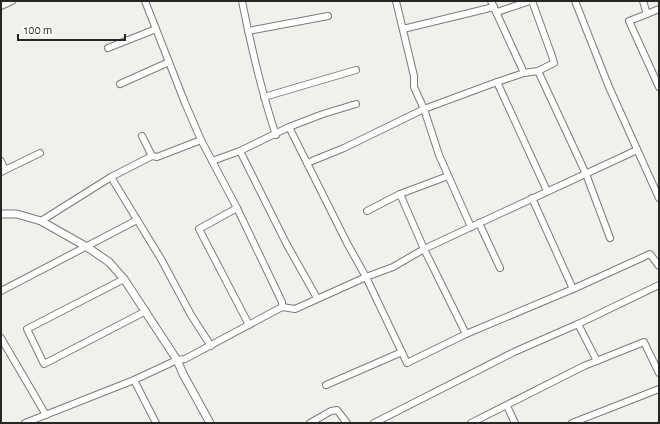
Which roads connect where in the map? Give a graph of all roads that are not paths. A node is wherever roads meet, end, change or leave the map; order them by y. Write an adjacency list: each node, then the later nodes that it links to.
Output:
1 (12, 1): 8 (street)
2 (145, 1): 13 (street)
3 (242, 1): 15 (street)
4 (396, 1): 14 (street)
5 (531, 1): 9 (street); 19 (street)
6 (575, 1): 31 (street)
7 (643, 1): 11 (street)
8 (1, 6)
9 (494, 7): 14 (street); 20 (street)
10 (659, 9): 11 (street)
11 (647, 14): 23 (street)
12 (328, 16): 15 (street)
13 (156, 29): 16 (street); 17 (street)
14 (403, 29): 26 (street)
15 (248, 31): 24 (street)
16 (108, 48)
17 (169, 62): 22 (street); 30 (street)
18 (356, 70): 24 (street)
19 (538, 71): 20 (street); 39 (street)
20 (524, 73): 21 (street)
21 (497, 82): 26 (street); 42 (street)
22 (120, 84)
23 (659, 87)
24 (264, 97): 28 (street)
25 (356, 104): 27 (street)
26 (424, 109): 37 (street); 40 (street)
27 (289, 128): 28 (street); 37 (street)
28 (276, 134): 32 (street)
29 (142, 136): 34 (street)
30 (202, 140): 34 (street); 35 (street)
31 (637, 150): 39 (street); 45 (street)
32 (240, 151): 35 (street); 63 (street)
33 (40, 153): 38 (street)
34 (152, 156): 41 (street)
35 (212, 160): 46 (street)
36 (1, 162): 38 (street)
37 (307, 163): 58 (street)
38 (3, 171)
39 (586, 174): 42 (street); 53 (street)
40 (448, 176): 43 (street); 52 (street)
41 (111, 177): 49 (street); 50 (street)
42 (547, 190): 44 (street)
43 (400, 194): 47 (street); 55 (street)
44 (532, 198): 51 (street); 61 (street)
45 (659, 198)
46 (237, 208): 64 (street); 67 (street)
47 (367, 211)
48 (1, 214): 50 (street)
49 (137, 220): 54 (street); 70 (street)
50 (41, 222): 54 (street)
51 (479, 223): 52 (street); 57 (street)
52 (471, 227): 55 (street)
53 (610, 238)
54 (86, 247): 59 (street); 62 (street)
55 (424, 249): 58 (street); 68 (street)
56 (659, 266): 61 (street)
57 (500, 268)
58 (366, 277): 63 (street); 71 (street)
59 (124, 279): 65 (street); 65 (street)
60 (659, 284): 66 (street)
61 (573, 289): 68 (street)
62 (1, 291)
63 (317, 298): 64 (street)
64 (282, 307): 67 (street)
65 (146, 311): 72 (street)
66 (578, 324): 73 (street); 86 (street)
67 (249, 325): 70 (street)
68 (466, 334): 71 (street)
69 (1, 338): 79 (street)
70 (211, 346): 72 (street)
71 (402, 352): 76 (street)
72 (177, 360): 75 (street); 83 (street)
73 (596, 361): 74 (street); 78 (street)
74 (659, 373)
75 (134, 380): 79 (street); 82 (street)
76 (326, 385)
77 (659, 389): 89 (street)
78 (507, 406): 87 (street); 88 (street)
79 (44, 416): 80 (street); 81 (street)
80 (25, 423)
81 (46, 423)
82 (156, 423)
83 (210, 423)
84 (310, 423): 85 (street)
85 (347, 423)
86 (374, 423)
87 (471, 423)
88 (515, 423)
89 (572, 423)

